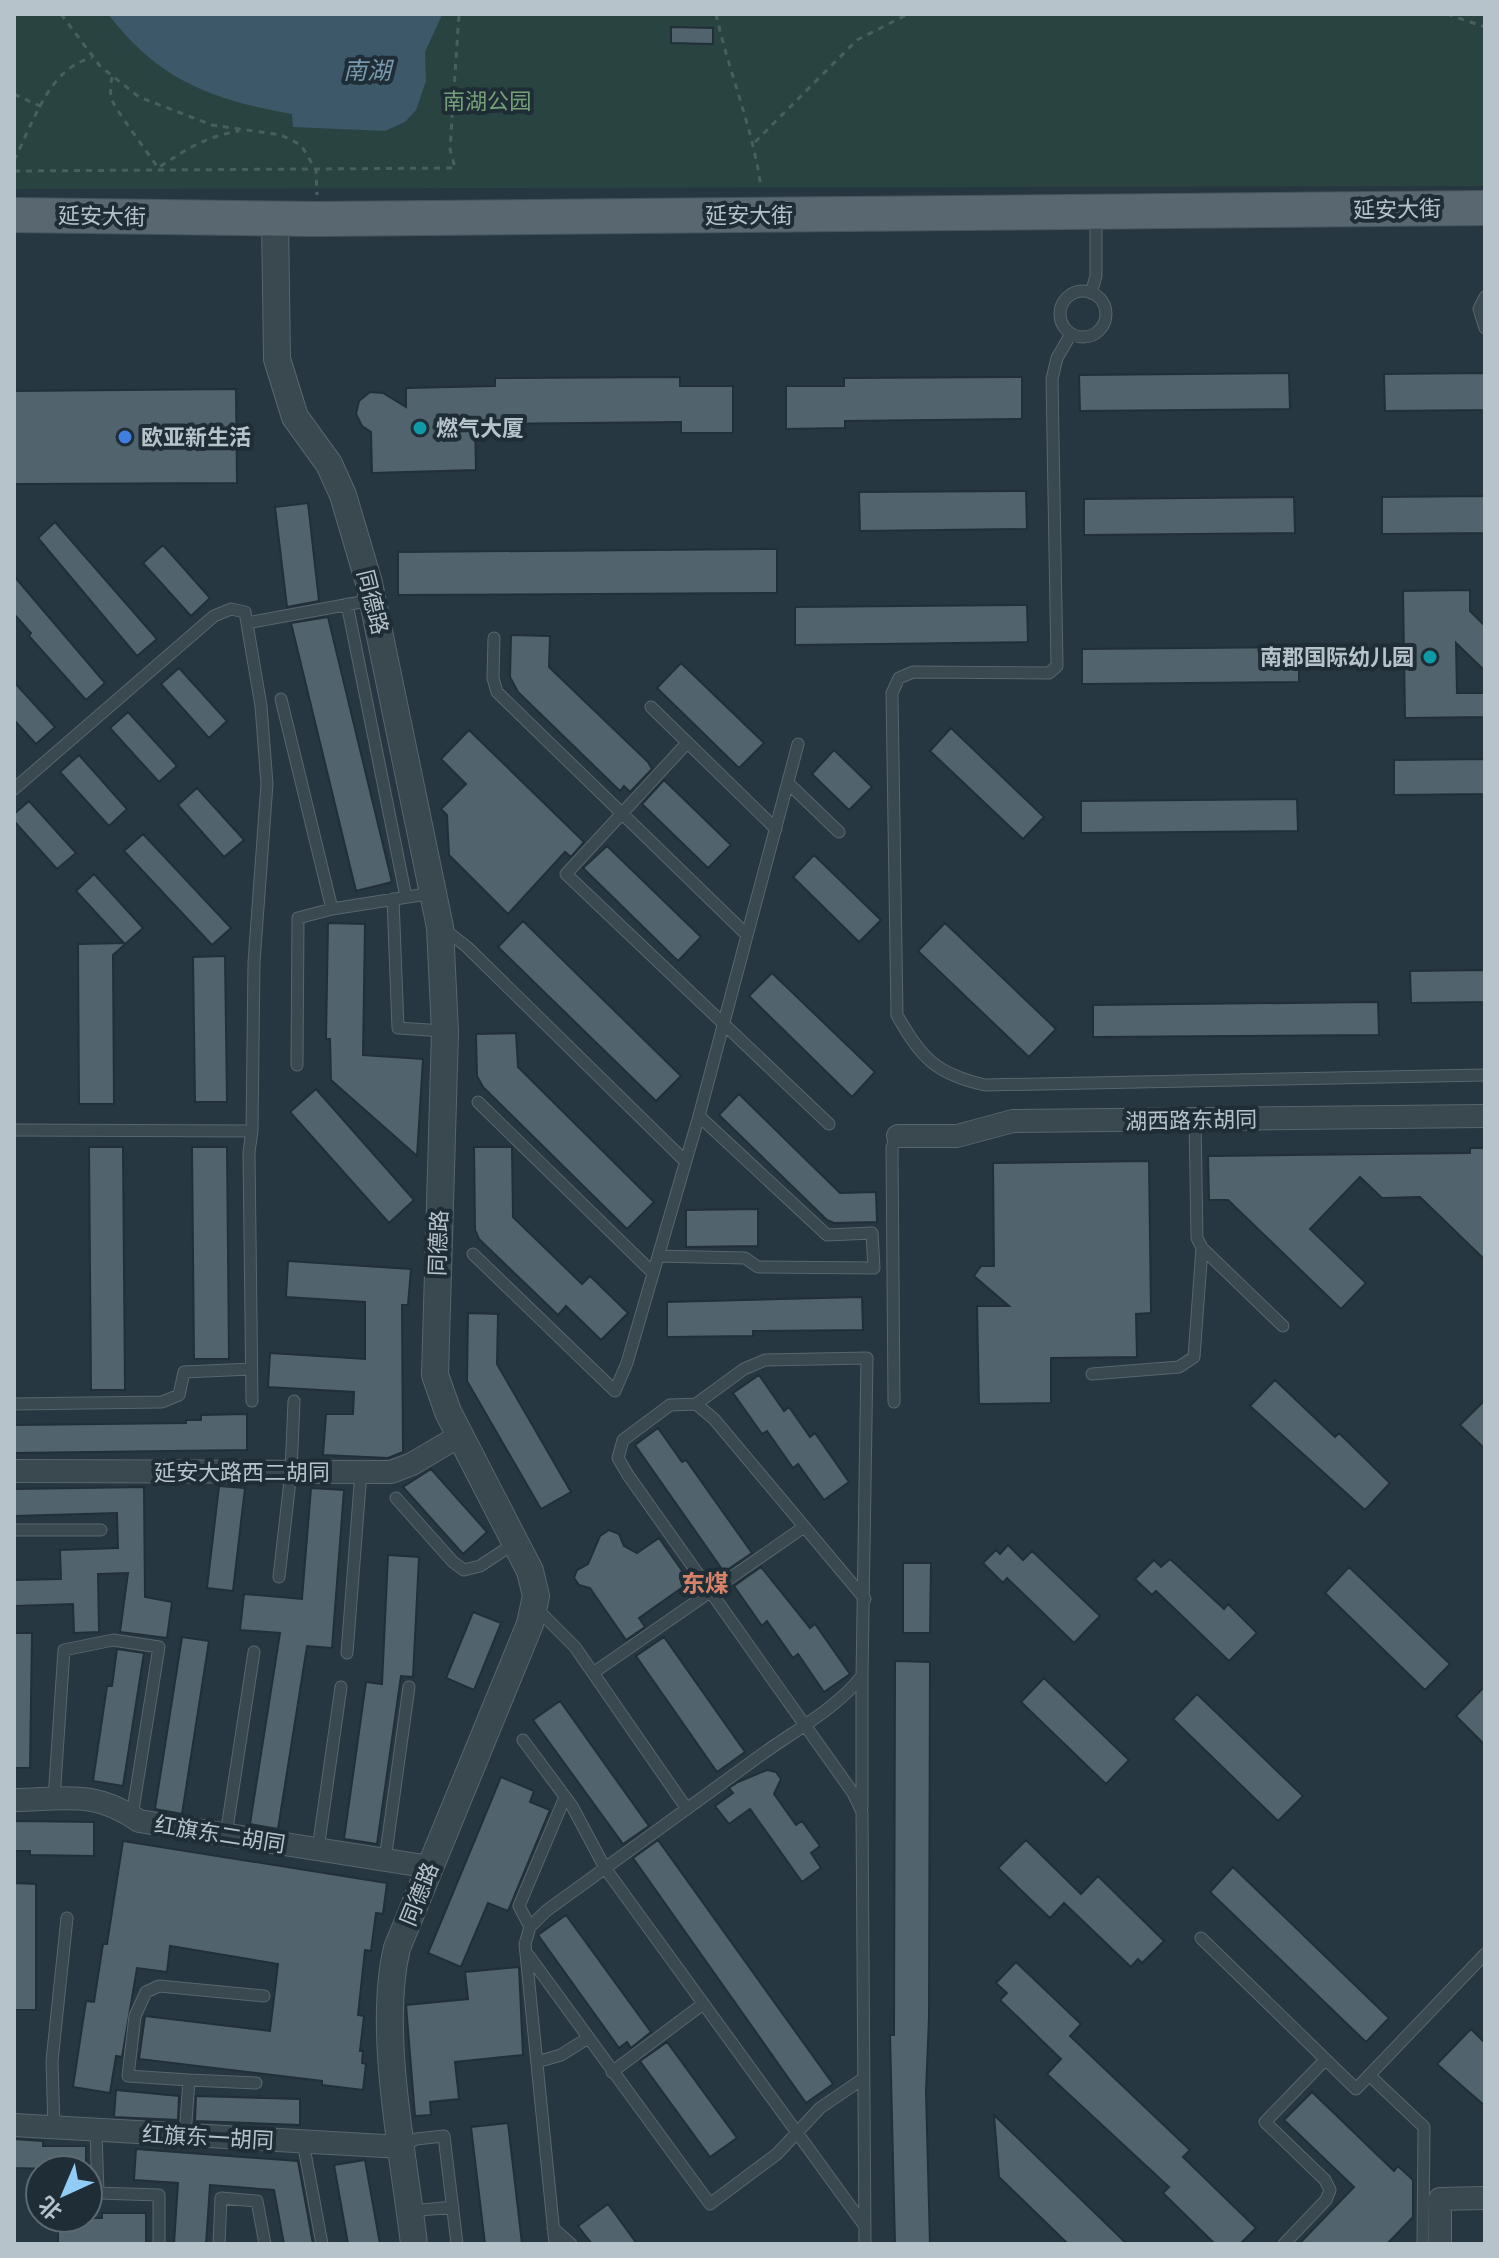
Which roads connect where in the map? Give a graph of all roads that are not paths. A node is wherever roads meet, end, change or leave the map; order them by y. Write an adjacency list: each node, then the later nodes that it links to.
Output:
1 (1485, 208): 3 (main road, 延安大街)
2 (14, 215): 3 (main road, 延安大街)
3 (276, 227): 5 (main road, 延安大街); 6 (main road, 延安大街); 11 (street, 同德路)
4 (1485, 227): 5 (main road, 延安大街)
5 (1096, 230): 7 (lane)
6 (14, 238)
7 (1091, 293): 10 (lane); 10 (lane)
8 (1485, 297): 9 (lane)
9 (1485, 328)
10 (1071, 334): 33 (lane)
11 (373, 599): 12 (lane); 24 (street, 同德路)
12 (347, 604): 13 (lane); 25 (lane)
13 (247, 623): 20 (lane); 40 (lane)
14 (494, 638): 21 (lane)
15 (281, 699): 27 (lane)
16 (651, 707): 17 (lane)
17 (687, 743): 21 (lane); 22 (lane)
18 (798, 744): 19 (lane)
19 (788, 783): 22 (lane); 23 (lane)
20 (14, 789)
21 (621, 814): 29 (lane); 30 (lane)
22 (776, 829): 29 (lane)
23 (839, 832)
24 (433, 893): 25 (lane); 28 (street, 同德路)
25 (406, 897): 26 (lane)
26 (393, 899): 27 (lane); 31 (lane)
27 (332, 909): 32 (lane)
28 (440, 927): 31 (street, 同德路); 42 (lane)
29 (747, 935): 30 (lane)
30 (724, 1023): 35 (lane); 38 (lane)
31 (445, 1032): 55 (street, 同德路)
32 (297, 1065)
33 (1485, 1075)
34 (478, 1102): 46 (lane)
35 (699, 1116): 42 (lane); 45 (lane)
36 (1485, 1116): 37 (street, 湖西路东胡同)
37 (1195, 1120): 41 (street, 湖西路东胡同); 43 (lane)
38 (829, 1124)
39 (14, 1130): 40 (lane)
40 (252, 1131): 48 (lane)
41 (898, 1136): 52 (lane)
42 (685, 1161): 45 (lane)
43 (1202, 1248): 47 (lane); 49 (lane)
44 (473, 1254): 46 (lane)
45 (658, 1256): 46 (lane)
46 (653, 1273)
47 (1283, 1326)
48 (251, 1369): 50 (lane); 53 (lane)
49 (1092, 1374)
50 (252, 1401)
51 (294, 1401): 57 (lane)
52 (894, 1402)
53 (14, 1404)
54 (696, 1404): 60 (lane); 65 (lane); 66 (lane)
55 (461, 1435): 58 (street, 延安大路西二胡同); 63 (street, 同德路)
56 (14, 1471): 57 (street, 延安大路西二胡同)
57 (291, 1472): 58 (street, 延安大路西二胡同); 64 (lane)
58 (361, 1472): 69 (lane)
59 (396, 1498): 63 (lane)
60 (804, 1527): 65 (lane); 66 (lane)
61 (14, 1530): 62 (lane)
62 (101, 1530)
63 (516, 1543): 67 (street, 同德路)
64 (279, 1577)
65 (710, 1591): 70 (lane); 74 (lane)
66 (865, 1599): 71 (lane)
67 (534, 1606): 70 (lane); 85 (street, 同德路)
68 (254, 1652): 82 (lane)
69 (347, 1653)
70 (593, 1673): 79 (lane)
71 (862, 1676): 74 (lane); 80 (lane)
72 (341, 1687): 83 (lane)
73 (409, 1687): 84 (lane)
74 (803, 1725): 79 (lane); 80 (lane)
75 (523, 1740): 76 (lane)
76 (565, 1797): 86 (lane); 88 (lane)
77 (54, 1799): 78 (street, 红旗东二胡同); 81 (street, 红旗东二胡同); 81 (lane)
78 (14, 1800)
79 (687, 1809): 86 (lane)
80 (862, 1812): 99 (lane)
81 (132, 1816): 82 (street, 红旗东二胡同)
82 (226, 1835): 83 (street, 红旗东二胡同)
83 (318, 1849): 84 (street, 红旗东二胡同)
84 (385, 1860): 85 (street, 红旗东二胡同)
85 (430, 1867): 108 (street, 同德路)
86 (605, 1868): 88 (lane); 93 (lane)
87 (67, 1918): 103 (lane)
88 (530, 1927): 90 (lane)
89 (1201, 1938): 95 (lane)
90 (526, 1953): 94 (lane); 96 (lane)
91 (1485, 1954): 98 (lane)
92 (264, 1996): 100 (lane)
93 (703, 2004): 97 (lane); 105 (lane)
94 (588, 2038): 96 (lane); 97 (lane)
95 (1325, 2060): 98 (lane); 123 (lane)
96 (537, 2062): 113 (lane)
97 (612, 2072): 105 (lane)
98 (1369, 2075): 124 (lane)
99 (864, 2078): 105 (lane); 112 (lane)
100 (189, 2080): 101 (lane); 106 (lane)
101 (256, 2083)
102 (14, 2125): 103 (street, 红旗东一胡同)
103 (54, 2129): 104 (street, 红旗东一胡同)
104 (96, 2132): 106 (street, 红旗东一胡同); 114 (lane)
105 (797, 2135): 112 (lane)
106 (185, 2136): 107 (street, 红旗东一胡同)
107 (303, 2142): 108 (street, 红旗东一胡同); 117 (lane)
108 (402, 2147): 110 (lane); 111 (street, 同德路)
109 (1485, 2198): 125 (street)
110 (453, 2207): 111 (lane); 119 (lane)
111 (410, 2211): 118 (street, 同德路)
112 (865, 2225): 122 (lane)
113 (553, 2228): 120 (lane); 121 (lane)
114 (159, 2244)
115 (219, 2244): 116 (lane)
116 (265, 2244)
117 (322, 2244)
118 (414, 2244)
119 (457, 2244)
120 (555, 2244)
121 (571, 2244)
122 (865, 2244)
123 (1284, 2244)
124 (1423, 2244)
125 (1440, 2244)

